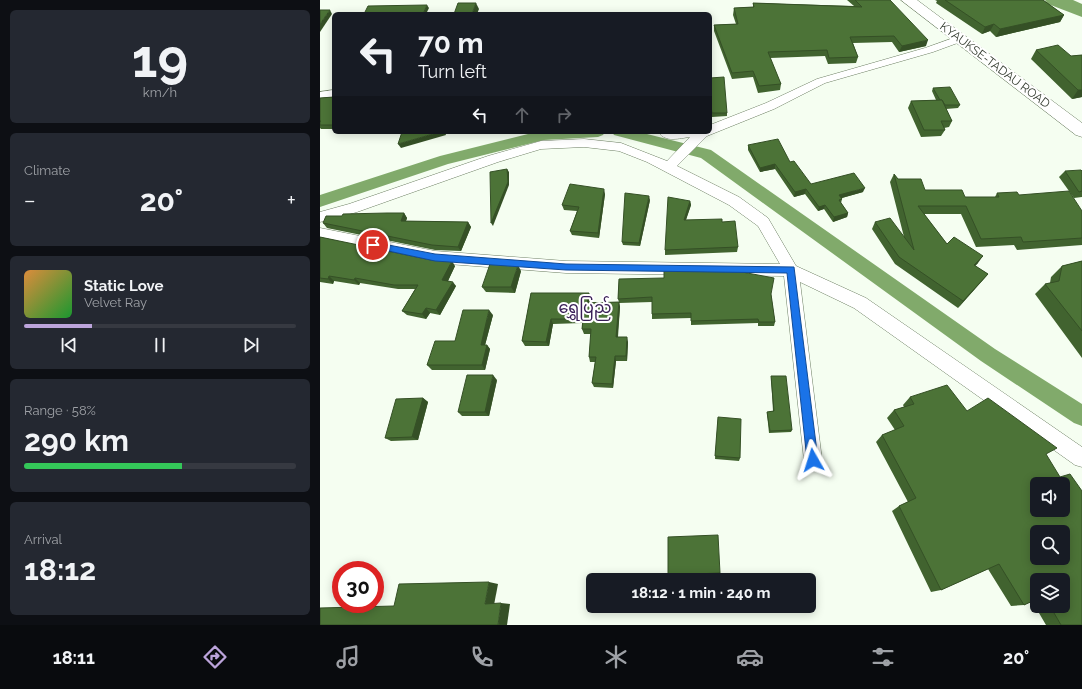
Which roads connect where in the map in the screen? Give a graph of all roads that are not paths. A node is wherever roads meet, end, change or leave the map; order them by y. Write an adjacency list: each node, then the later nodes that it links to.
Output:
1 (908, 0): 2 (main road, KYAUKSE-TADAU ROAD)
2 (959, 39): 5 (street); 6 (main road, KYAUKSE-TADAU ROAD)
3 (332, 94): 4 (street)
4 (320, 96)
5 (712, 130)
6 (1082, 131)
7 (704, 134): 8 (street)
8 (669, 167): 9 (street); 11 (street)
9 (320, 217)
10 (320, 234): 11 (street)
11 (791, 270): 12 (street); 13 (street)
12 (1082, 458)
13 (813, 460)

